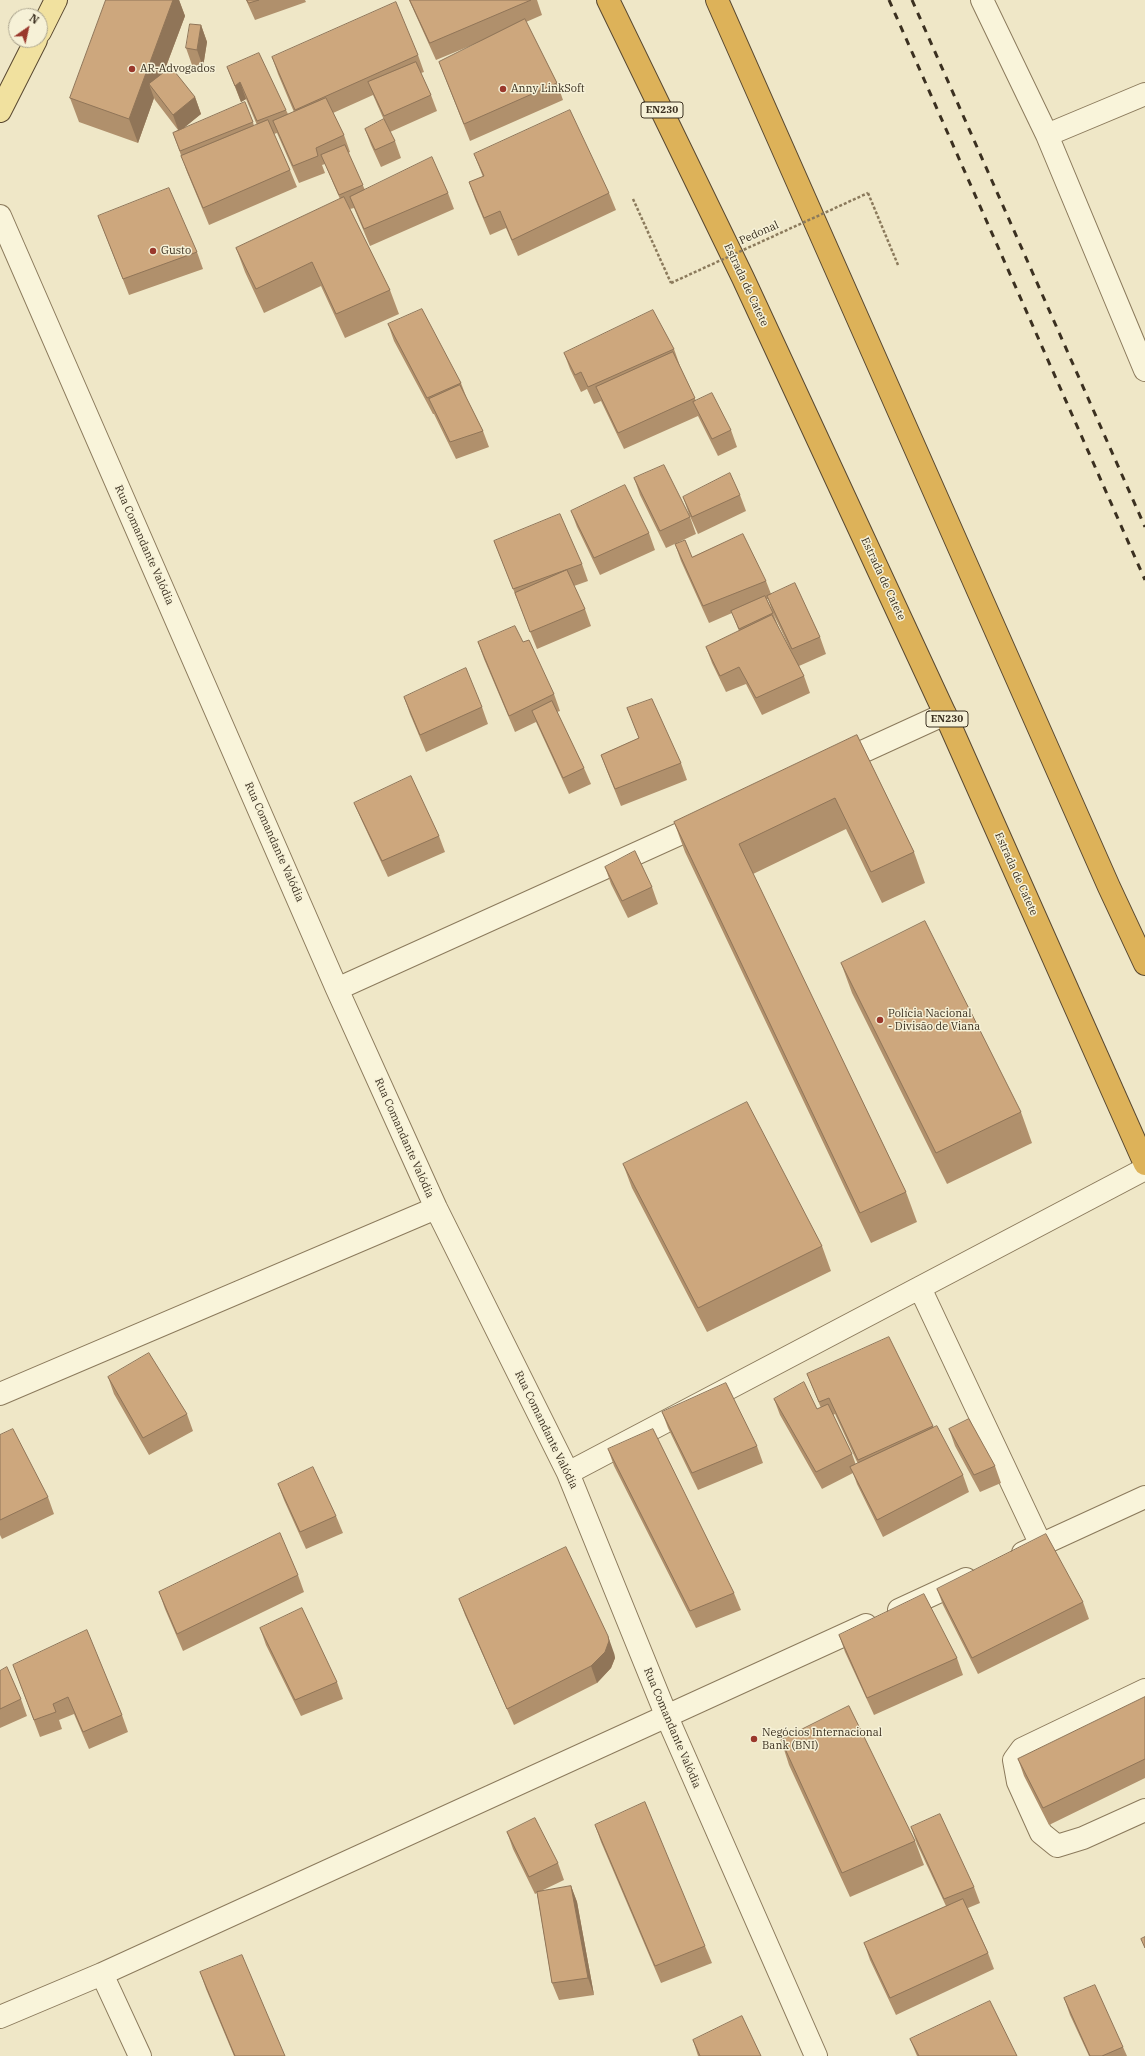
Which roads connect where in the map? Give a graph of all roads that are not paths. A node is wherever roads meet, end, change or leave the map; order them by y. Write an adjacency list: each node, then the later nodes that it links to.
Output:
1 (56, 0): 5 (main road)
2 (608, 0): 12 (highway, Estrada de Catete / EN230)
3 (717, 0): 15 (highway)
4 (982, 0): 9 (street)
5 (48, 16)
6 (32, 48): 8 (main road)
7 (1145, 94): 9 (street)
8 (0, 112)
9 (1047, 135): 11 (street)
10 (0, 216): 16 (street, Rua Comandante Valódia)
11 (1145, 370)
12 (945, 714): 13 (street); 17 (highway, Estrada de Catete / EN230)
13 (822, 770)
14 (721, 816): 16 (street)
15 (1145, 964)
16 (337, 989): 19 (street, Rua Comandante Valódia)
17 (1145, 1164)
18 (1145, 1169): 20 (street)
19 (436, 1208): 21 (street); 22 (street, Rua Comandante Valódia)
20 (920, 1288): 22 (street); 24 (street)
21 (0, 1394)
22 (568, 1473): 28 (street, Rua Comandante Valódia)
23 (1145, 1497): 24 (street)
24 (1042, 1544): 25 (street)
25 (1006, 1561)
26 (985, 1571): 28 (street)
27 (1145, 1690): 29 (street)
28 (667, 1717): 30 (street); 33 (street, Rua Comandante Valódia)
29 (1145, 1810)
30 (102, 1974): 31 (street); 32 (street)
31 (0, 2017)
32 (140, 2056)
33 (816, 2056)

